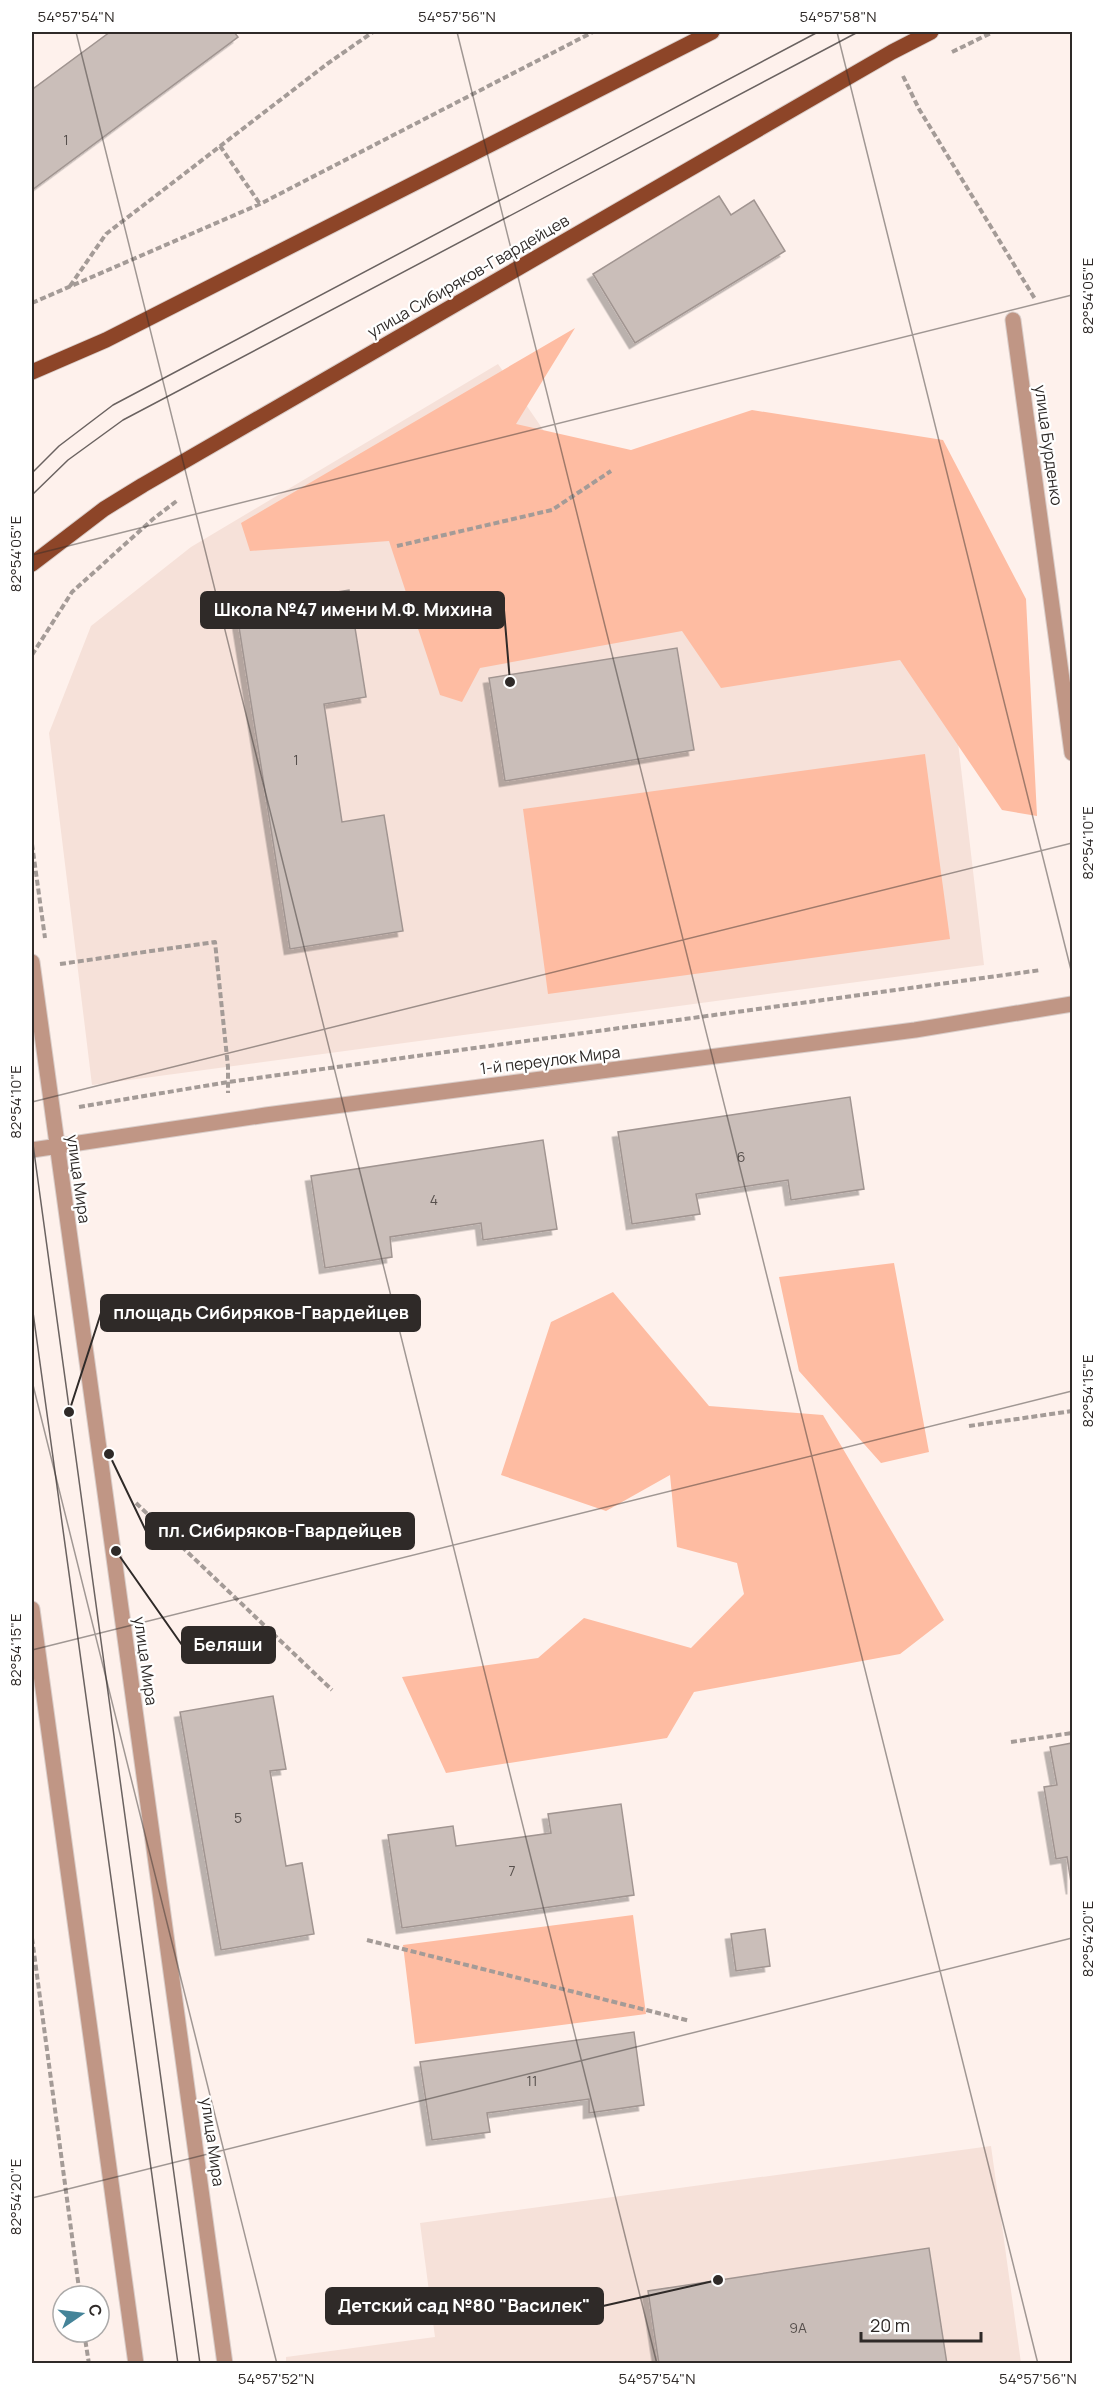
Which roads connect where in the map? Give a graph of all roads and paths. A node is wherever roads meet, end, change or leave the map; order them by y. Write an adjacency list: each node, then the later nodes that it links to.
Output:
1 (373, 32): 6 (path)
2 (592, 32): 7 (path)
3 (712, 32): 12 (main road)
4 (931, 32): 5 (main road, улица Сибиряков-Гвардейцев)
5 (892, 52): 10 (path); 15 (main road, улица Сибиряков-Гвардейцев)
6 (220, 146): 7 (path); 8 (path)
7 (260, 204): 8 (path)
8 (69, 287): 9 (path)
9 (32, 303)
10 (1039, 306)
11 (1013, 320): 16 (street, улица Бурденко)
12 (32, 372)
13 (611, 471): 14 (path)
14 (397, 546)
15 (32, 564)
16 (1072, 753)
17 (32, 962): 24 (street, улица Мира)
18 (77, 962): 21 (path)
19 (1041, 970): 21 (path)
20 (1072, 1004): 23 (street, 1-й переулок Мира)
21 (228, 1082): 22 (path); 23 (path)
22 (69, 1109)
23 (228, 1121): 24 (street, 1-й переулок Мира)
24 (57, 1147): 25 (street, 1-й переулок Мира); 40 (street, улица Мира)
25 (32, 1150)
26 (1072, 1411): 27 (path)
27 (969, 1426)
28 (133, 1500): 30 (path)
29 (32, 1609): 39 (street)
30 (332, 1690)
31 (1072, 1733): 32 (path)
32 (1011, 1742)
33 (32, 1938): 36 (path)
34 (367, 1940): 35 (path)
35 (690, 2021)
36 (78, 2284)
37 (86, 2344): 38 (path)
38 (88, 2364)
39 (136, 2364)
40 (225, 2364)

